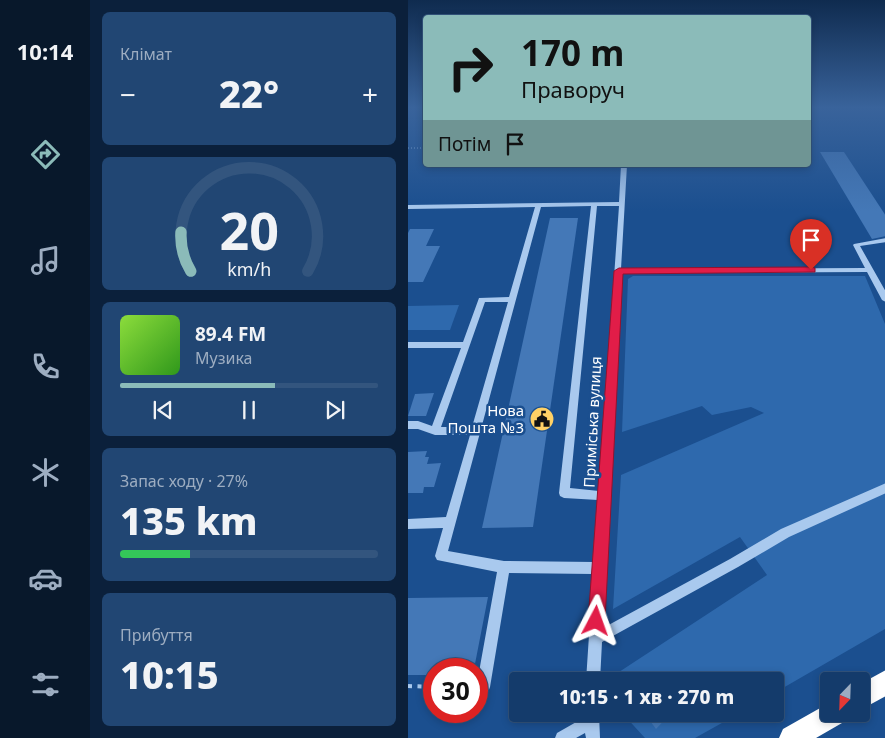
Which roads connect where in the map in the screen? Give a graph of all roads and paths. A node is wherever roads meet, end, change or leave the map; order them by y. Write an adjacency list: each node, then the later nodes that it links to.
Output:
1 (408, 148): 2 (path)
2 (423, 148)
3 (624, 167): 4 (street, Приміська вулиця)
4 (622, 204): 5 (lane); 10 (street, Приміська вулиця)
5 (594, 205): 7 (lane); 19 (street)
6 (408, 206): 7 (lane)
7 (538, 206): 11 (street)
8 (886, 240): 9 (lane)
9 (869, 270): 10 (street); 12 (lane)
10 (619, 271): 19 (street, Приміська вулиця)
11 (513, 300): 14 (street); 17 (street)
12 (886, 300)
13 (408, 345): 14 (street)
14 (466, 345): 16 (street)
15 (408, 425): 16 (street)
16 (435, 431): 17 (street)
17 (476, 431): 20 (street)
18 (886, 488): 24 (street)
19 (605, 496): 23 (street, Приміська вулиця)
20 (449, 522): 21 (street); 22 (street)
21 (408, 524)
22 (504, 567): 23 (street); 25 (street)
23 (600, 568): 24 (street, Приміська вулиця)
24 (595, 639): 26 (street, Приміська вулиця)
25 (488, 658)
26 (593, 672)
27 (886, 682): 30 (highway)
28 (408, 686): 29 (path)
29 (423, 687)
30 (870, 691)
31 (585, 722): 34 (street)
32 (592, 722): 35 (street)
33 (820, 722): 36 (highway)
34 (562, 738)
35 (593, 738)
36 (792, 738)

